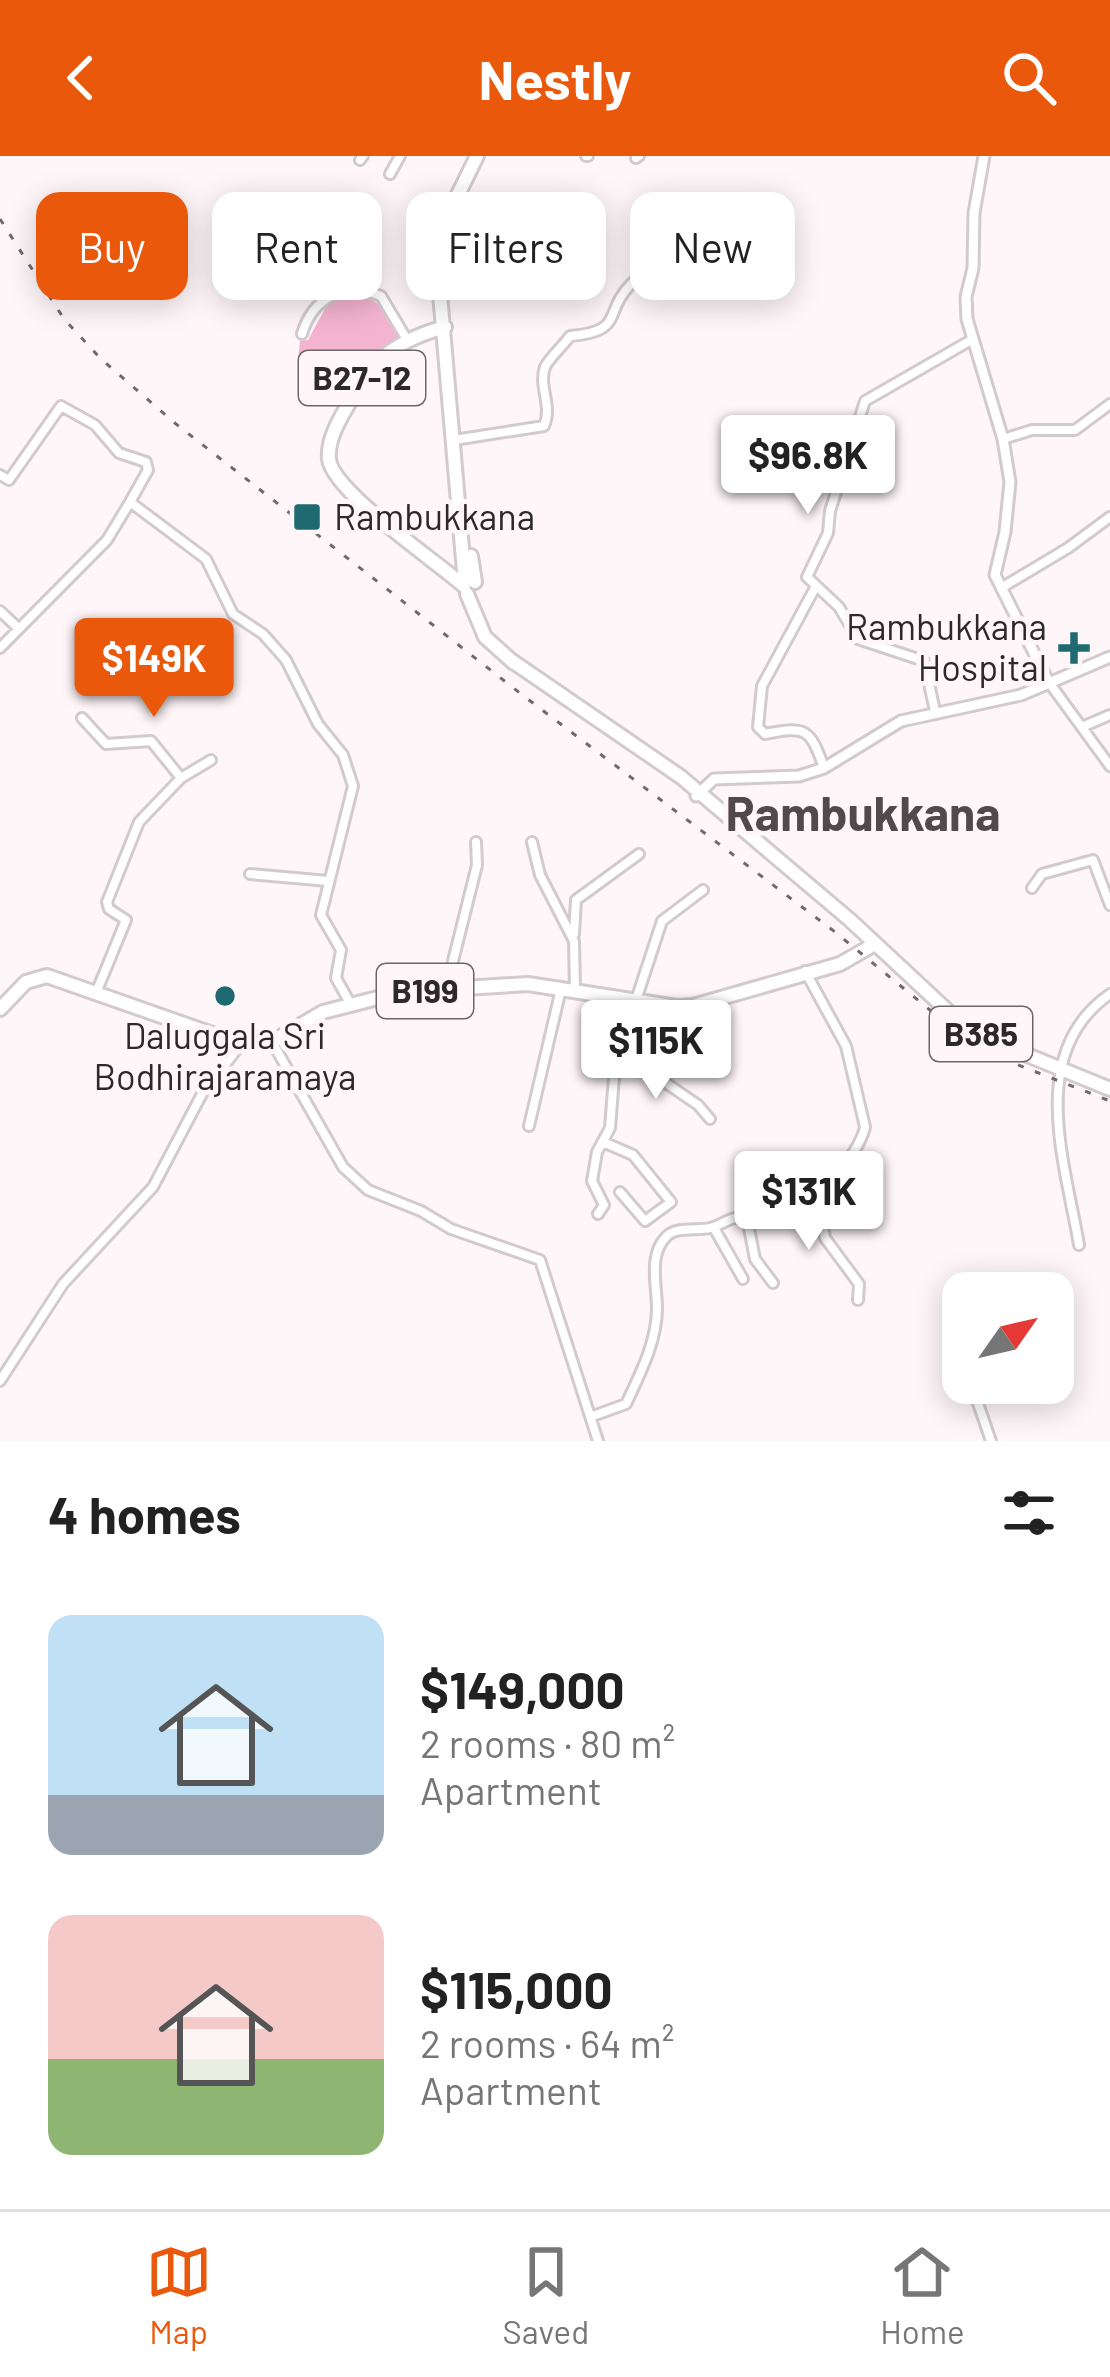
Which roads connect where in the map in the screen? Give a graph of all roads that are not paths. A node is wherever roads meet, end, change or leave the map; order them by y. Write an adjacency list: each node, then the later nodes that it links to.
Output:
1 (400, 156): 4 (street)
2 (482, 156): 6 (main road)
3 (984, 156): 9 (street)
4 (390, 174)
5 (630, 286): 12 (street)
6 (445, 327): 8 (main road, B27-12); 12 (main road)
7 (302, 334): 8 (street)
8 (406, 338): 17 (main road, B27-12)
9 (973, 339): 11 (street); 16 (street)
10 (1110, 404): 11 (street)
11 (1003, 439): 18 (street)
12 (455, 444): 17 (main road)
13 (0, 475): 14 (street)
14 (130, 502): 20 (street); 38 (street)
15 (1110, 517): 18 (street)
16 (816, 586): 25 (street); 31 (street)
17 (470, 587): 23 (main road)
18 (999, 589): 24 (street)
19 (0, 611): 20 (street)
20 (19, 629): 21 (street)
21 (0, 648)
22 (1110, 657): 24 (street)
23 (512, 661): 33 (main road); 33 (main road)
24 (1048, 681): 25 (street); 28 (street)
25 (935, 711): 31 (street)
26 (1110, 715): 28 (street)
27 (82, 718): 32 (street)
28 (1082, 727): 30 (street)
29 (211, 760): 32 (street)
30 (1110, 766)
31 (824, 768): 33 (street)
32 (181, 778): 47 (street)
33 (697, 794): 43 (main road)
34 (476, 842): 46 (street)
35 (532, 842): 42 (street)
36 (639, 854): 42 (street)
37 (250, 874): 38 (street)
38 (328, 881): 51 (street)
39 (1032, 888): 41 (street)
40 (704, 890): 50 (street)
41 (1110, 904)
42 (574, 940): 45 (street)
43 (873, 945): 44 (main road, B199); 56 (main road, B385)
44 (805, 971): 50 (main road, B199); 62 (street)
45 (568, 988): 46 (main road, B199); 49 (main road, B199); 59 (street)
46 (446, 989): 51 (main road, B199)
47 (96, 993): 52 (main road, B199); 54 (main road, B199)
48 (1110, 994): 56 (street)
49 (618, 998): 50 (main road, B199); 55 (street)
50 (636, 1000)
51 (350, 1003): 53 (main road, B199)
52 (0, 1010)
53 (272, 1042): 54 (main road, B199); 72 (street)
54 (241, 1044): 70 (street)
55 (628, 1057): 58 (street); 60 (street)
56 (1059, 1070): 57 (main road, B385); 66 (street)
57 (1110, 1090)
58 (710, 1119)
59 (530, 1126)
60 (603, 1142): 61 (street); 63 (street)
61 (620, 1192)
62 (817, 1196): 64 (street); 69 (street)
63 (598, 1214)
64 (747, 1218): 65 (street); 68 (street)
65 (714, 1228): 67 (street); 72 (street)
66 (1078, 1245)
67 (743, 1279)
68 (773, 1283)
69 (858, 1300)
70 (0, 1381)
71 (978, 1404): 74 (street)
72 (593, 1416): 73 (street)
73 (598, 1441)
74 (991, 1441)

